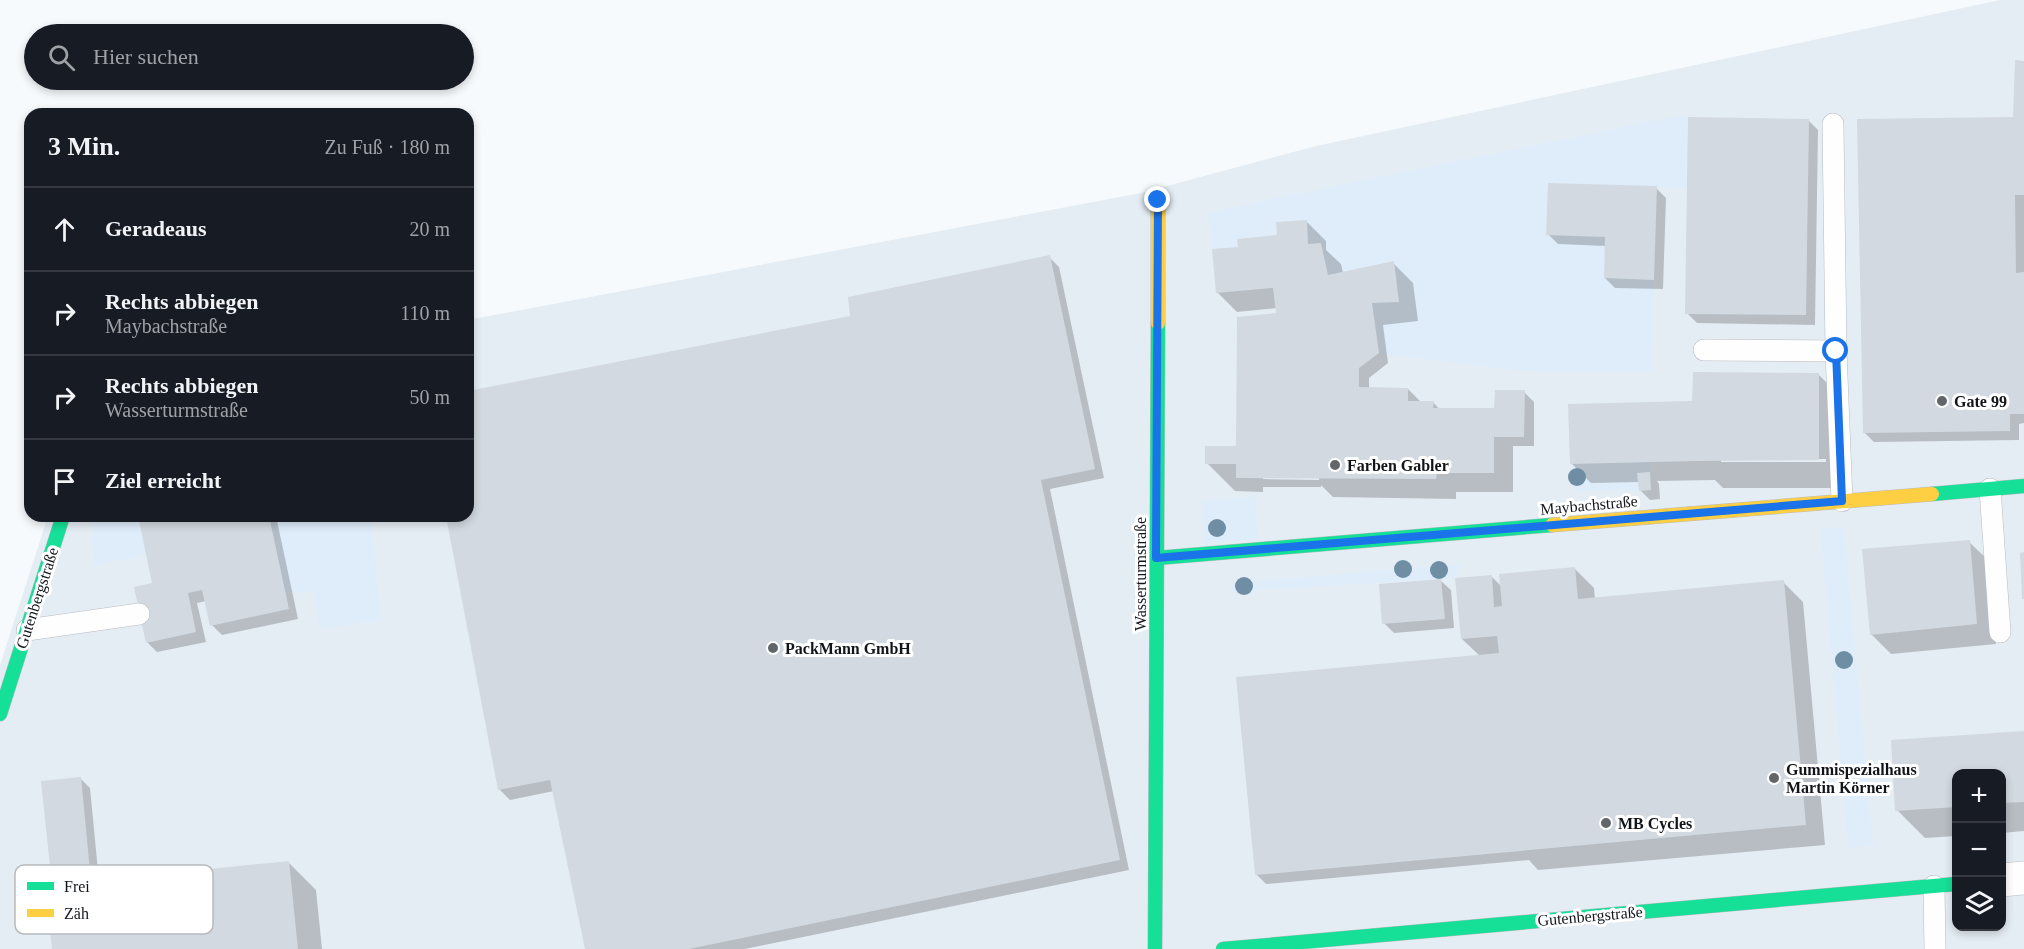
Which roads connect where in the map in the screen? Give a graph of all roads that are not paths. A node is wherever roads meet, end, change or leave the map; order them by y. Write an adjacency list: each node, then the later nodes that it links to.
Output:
1 (1833, 124): 4 (lane)
2 (1158, 200): 9 (street, Wasserturmstraße)
3 (1704, 351): 4 (lane)
4 (1836, 351): 7 (lane)
5 (2024, 486): 6 (street, Maybachstraße)
6 (1990, 489): 7 (street, Maybachstraße); 12 (lane)
7 (1842, 501): 9 (street, Maybachstraße)
8 (61, 522): 11 (street, Gutenbergstraße)
9 (1156, 558): 18 (street, Wasserturmstraße)
10 (139, 614): 11 (lane)
11 (27, 630): 13 (street, Gutenbergstraße)
12 (2000, 632)
13 (0, 714)
14 (2024, 878): 15 (street)
15 (2006, 880)
16 (1952, 884): 17 (street, Gutenbergstraße)
17 (1934, 886): 19 (street, Gutenbergstraße); 20 (lane)
18 (1155, 949)
19 (1223, 949)
20 (1935, 949)

